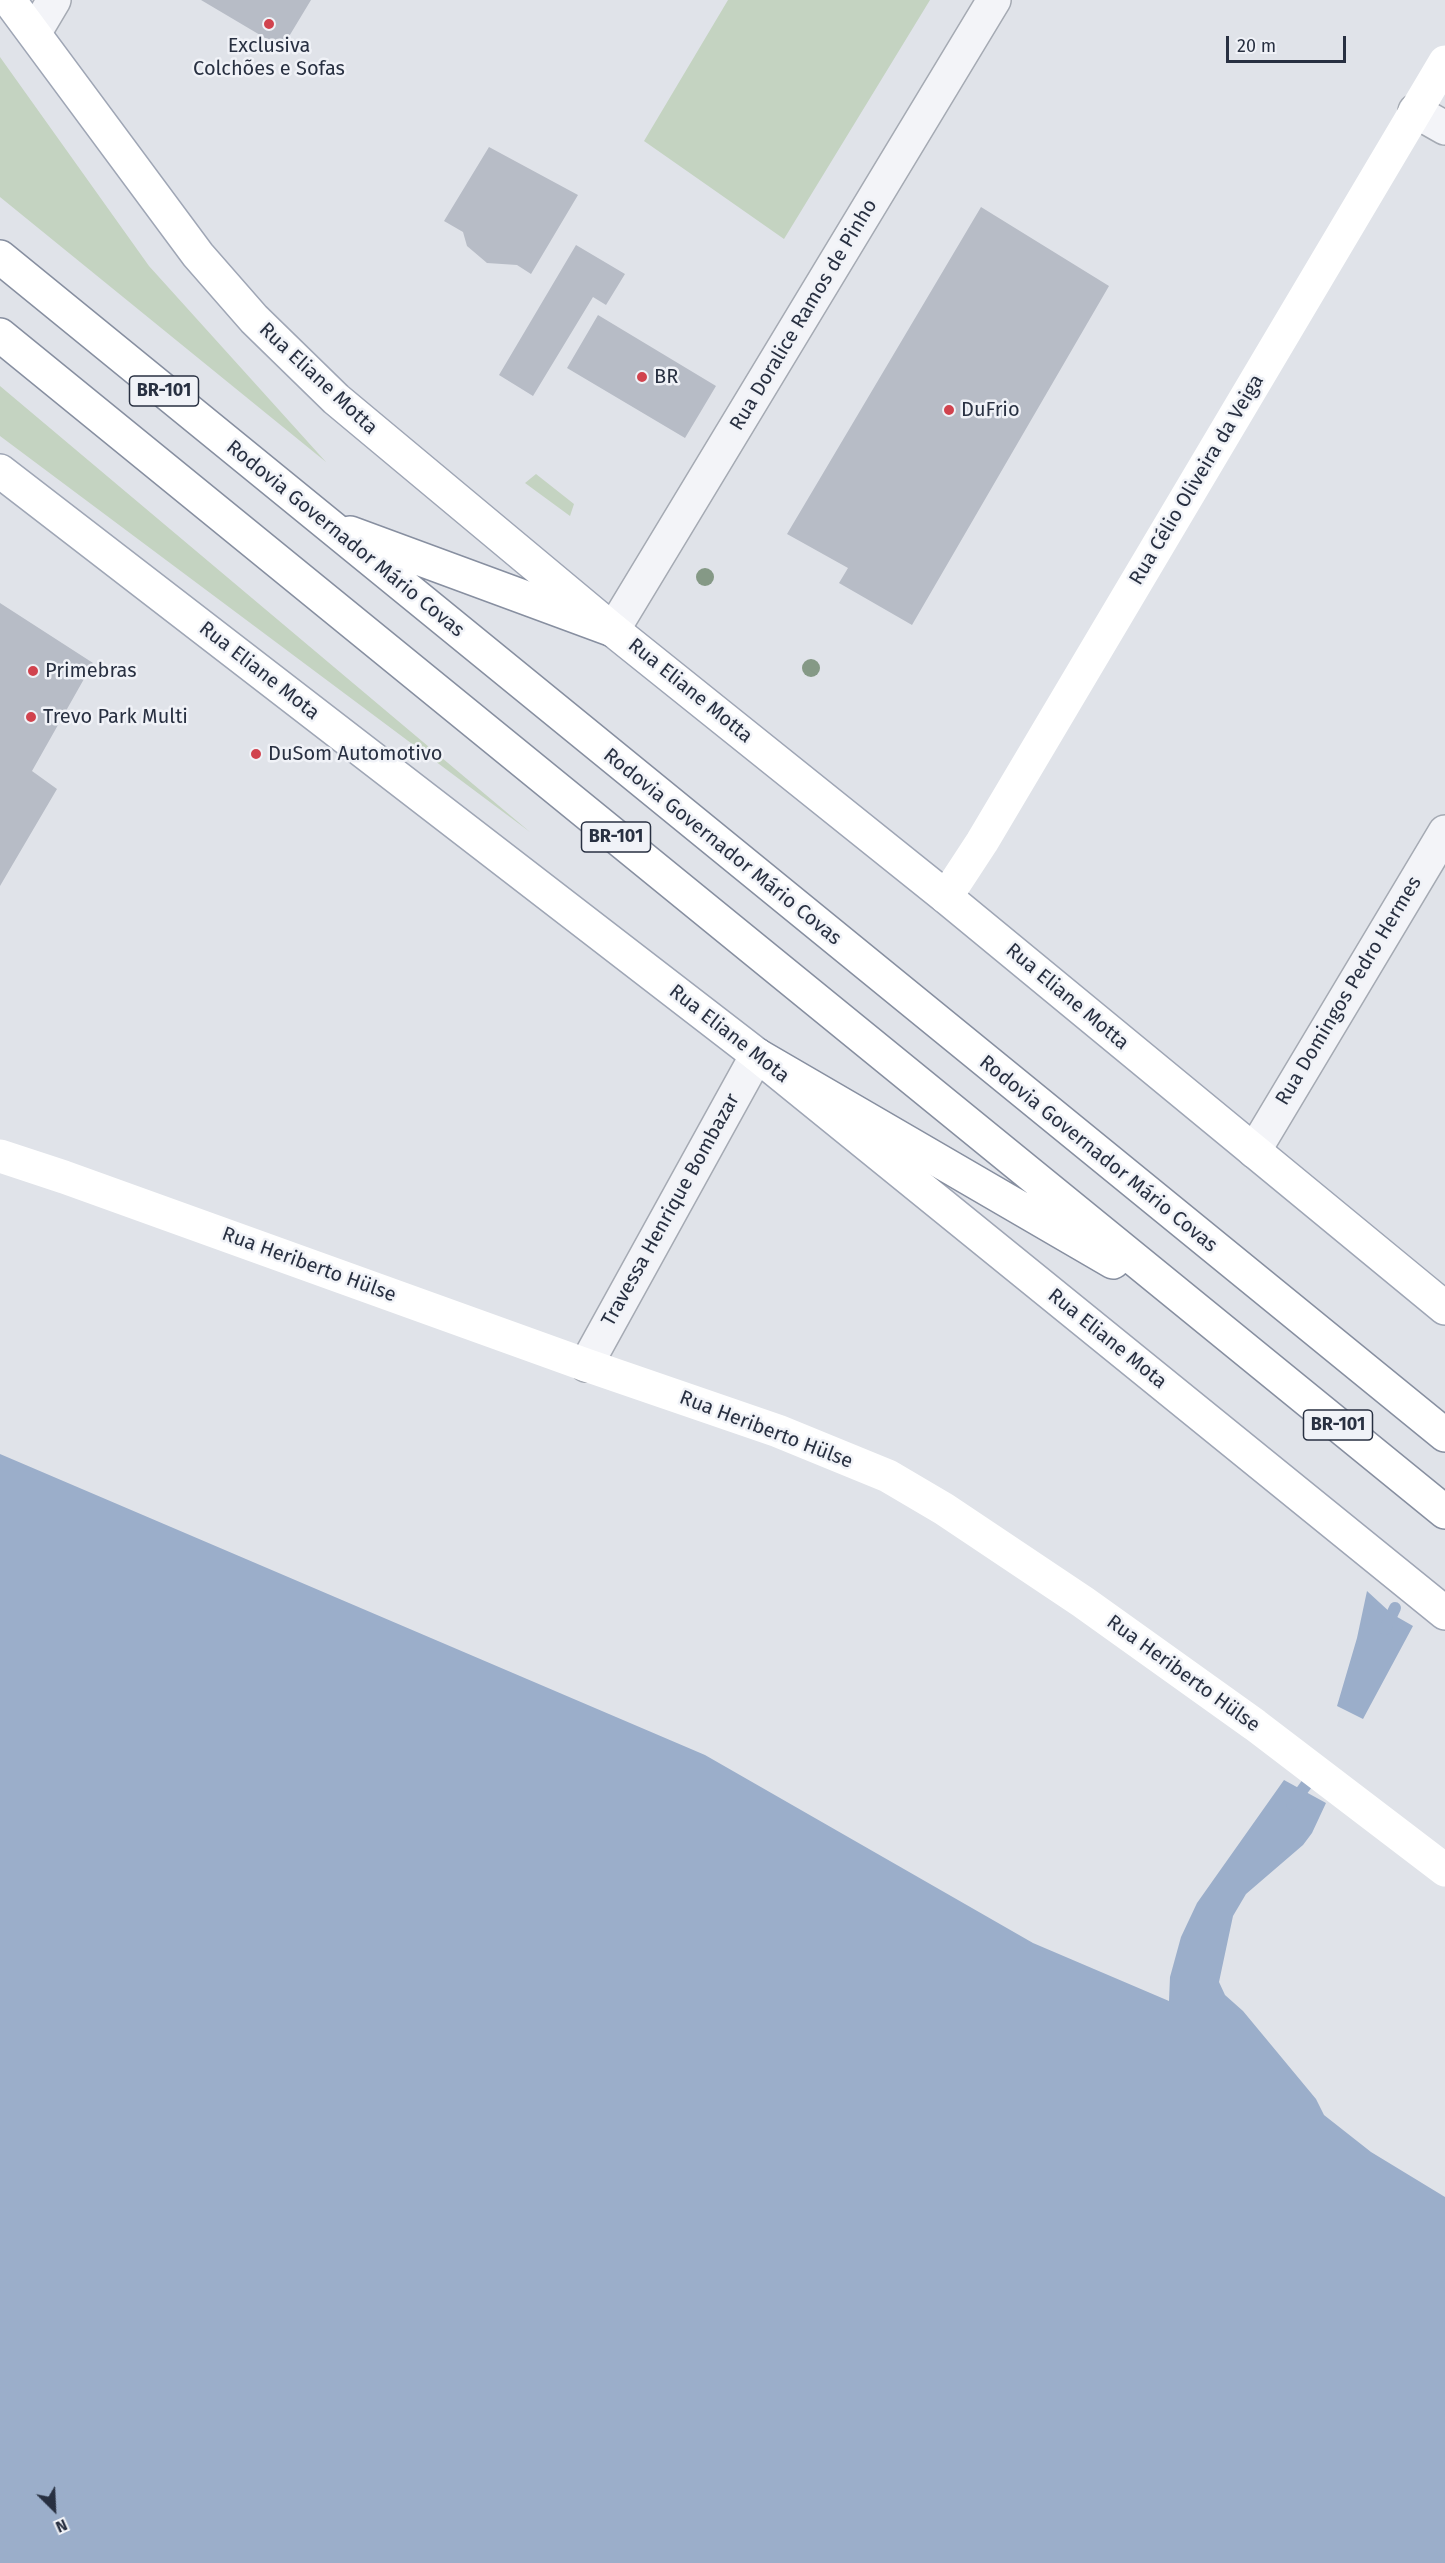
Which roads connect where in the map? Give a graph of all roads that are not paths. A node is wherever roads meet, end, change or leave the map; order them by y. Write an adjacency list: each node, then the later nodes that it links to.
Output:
1 (9, 0): 4 (main road, Rua Eliane Motta)
2 (54, 0): 4 (street)
3 (994, 0): 12 (street, Rua Doralice Ramos de Pinho)
4 (35, 32): 12 (main road, Rua Eliane Motta)
5 (1445, 62): 6 (main road, Rua Célio Oliveira da Veiga)
6 (1415, 111): 7 (street); 14 (main road, Rua Célio Oliveira da Veiga)
7 (1445, 128)
8 (0, 257): 11 (main road, Rodovia Governador Mário Covas / BR-101)
9 (0, 335): 19 (main road, BR-101)
10 (0, 471): 15 (main road, Rua Eliane Mota)
11 (327, 525): 12 (main road); 21 (main road, Rodovia Governador Mário Covas / BR-101)
12 (613, 630): 14 (main road, Rua Eliane Motta)
13 (1445, 831): 16 (street, Rua Domingos Pedro Hermes)
14 (946, 897): 16 (main road, Rua Eliane Motta)
15 (756, 1055): 19 (main road); 20 (street, Travessa Henrique Bombazar); 23 (main road, Rua Eliane Mota)
16 (1254, 1151): 18 (main road, Rua Eliane Motta)
17 (0, 1156): 20 (main road, Rua Heriberto Hülse)
18 (1445, 1308)
19 (1231, 1338): 22 (main road, BR-101)
20 (586, 1365): 24 (main road, Rua Heriberto Hülse)
21 (1445, 1435)
22 (1445, 1512)
23 (1445, 1613)
24 (1445, 1870)

